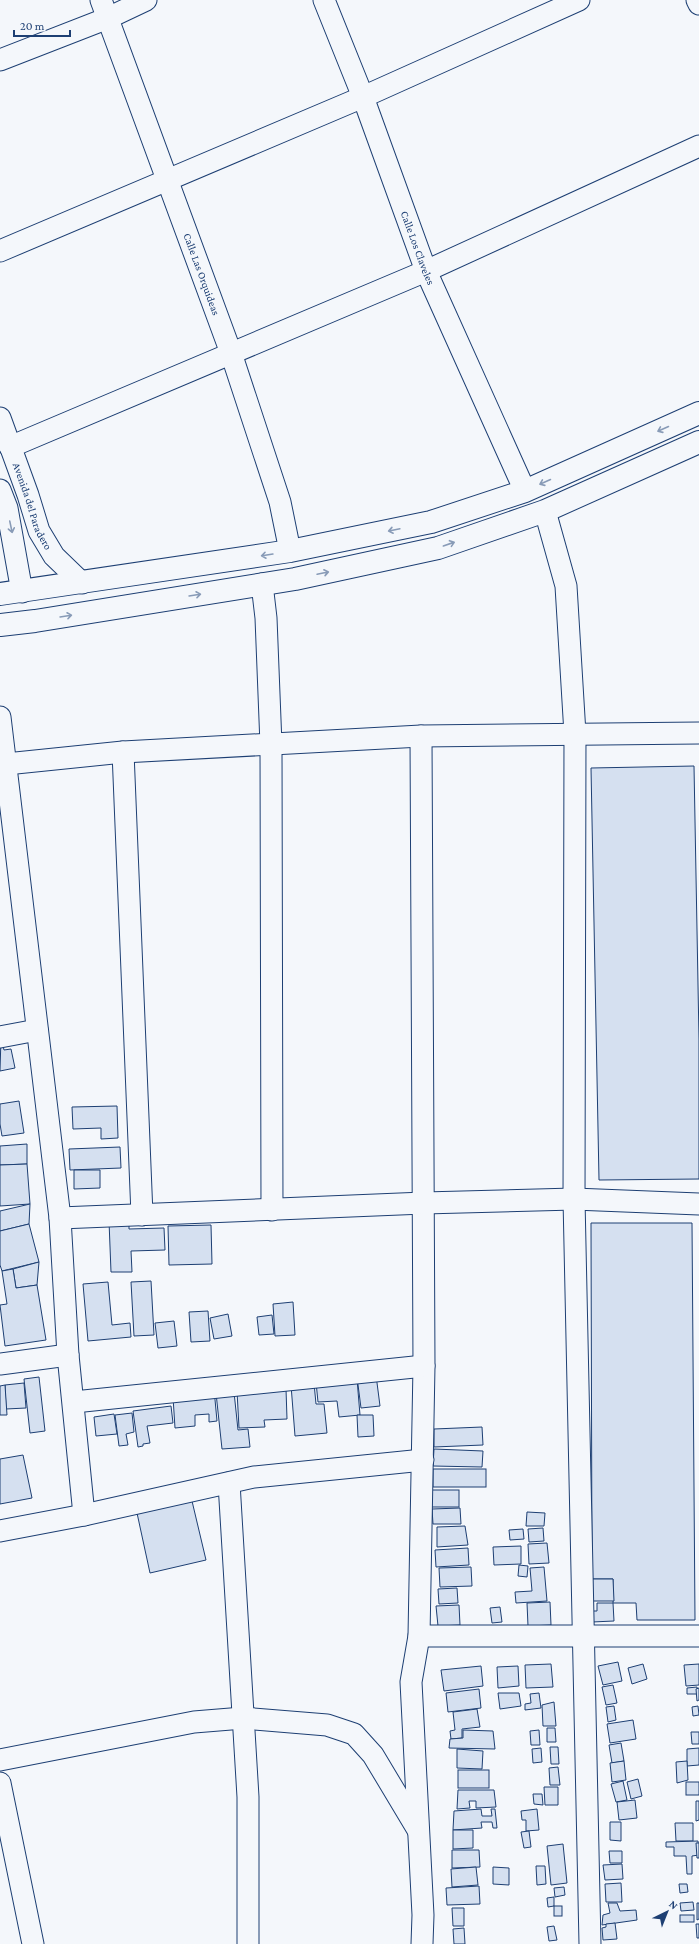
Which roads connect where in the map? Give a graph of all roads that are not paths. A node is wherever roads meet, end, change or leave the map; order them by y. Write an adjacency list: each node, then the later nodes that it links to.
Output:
1 (146, 0): 6 (street)
2 (324, 0): 8 (street, Calle Los Claveles)
3 (579, 0): 8 (street)
4 (697, 0): 5 (street)
5 (699, 4)
6 (104, 9): 7 (street); 10 (street, Calle Las Orquideas)
7 (0, 60)
8 (363, 97): 10 (street); 12 (street, Calle Los Claveles)
9 (699, 146): 12 (street)
10 (167, 180): 11 (street); 13 (street, Calle Las Orquideas)
11 (0, 251)
12 (426, 271): 13 (street); 19 (street, Calle Los Claveles)
13 (231, 353): 17 (street); 21 (street, Calle Las Orquideas)
14 (699, 414): 19 (main road, one-way to 19)
15 (0, 418): 17 (street, Avenida del Paradero)
16 (699, 442): 20 (main road)
17 (10, 447): 22 (street, Avenida del Paradero)
18 (0, 490): 24 (street, one-way to 24)
19 (525, 491): 21 (main road, one-way to 21)
20 (545, 511): 23 (main road, one-way to 20); 30 (street)
21 (290, 551): 22 (main road, one-way to 22)
22 (82, 583): 24 (main road)
23 (262, 584): 26 (main road, one-way to 23); 32 (street)
24 (27, 591): 25 (main road); 26 (main road)
25 (0, 594)
26 (35, 621): 27 (main road)
27 (0, 625)
28 (0, 717): 34 (street)
29 (699, 733): 30 (street)
30 (575, 734): 31 (street); 37 (street)
31 (421, 736): 32 (street); 38 (street)
32 (271, 745): 33 (street); 40 (street)
33 (123, 752): 34 (street); 41 (street)
34 (6, 764): 35 (street)
35 (37, 1030): 36 (street); 42 (street)
36 (0, 1037)
37 (574, 1199): 38 (street); 39 (street); 52 (street)
38 (424, 1203): 40 (street); 45 (street)
39 (699, 1204)
40 (272, 1210): 41 (street)
41 (142, 1215): 42 (street)
42 (60, 1218): 43 (street)
43 (68, 1355): 44 (street); 46 (street)
44 (0, 1364)
45 (424, 1366): 46 (street); 47 (street)
46 (74, 1402): 49 (street)
47 (423, 1460): 48 (street); 51 (street)
48 (229, 1483): 49 (street); 54 (street)
49 (84, 1515): 50 (street)
50 (0, 1531)
51 (419, 1636): 52 (street); 57 (street)
52 (582, 1636): 53 (street); 61 (street)
53 (699, 1636)
54 (243, 1718): 55 (street); 57 (street); 59 (street)
55 (0, 1760)
56 (0, 1783): 58 (street)
57 (419, 1831): 60 (street)
58 (33, 1944)
59 (248, 1944)
60 (422, 1944)
61 (590, 1944)

